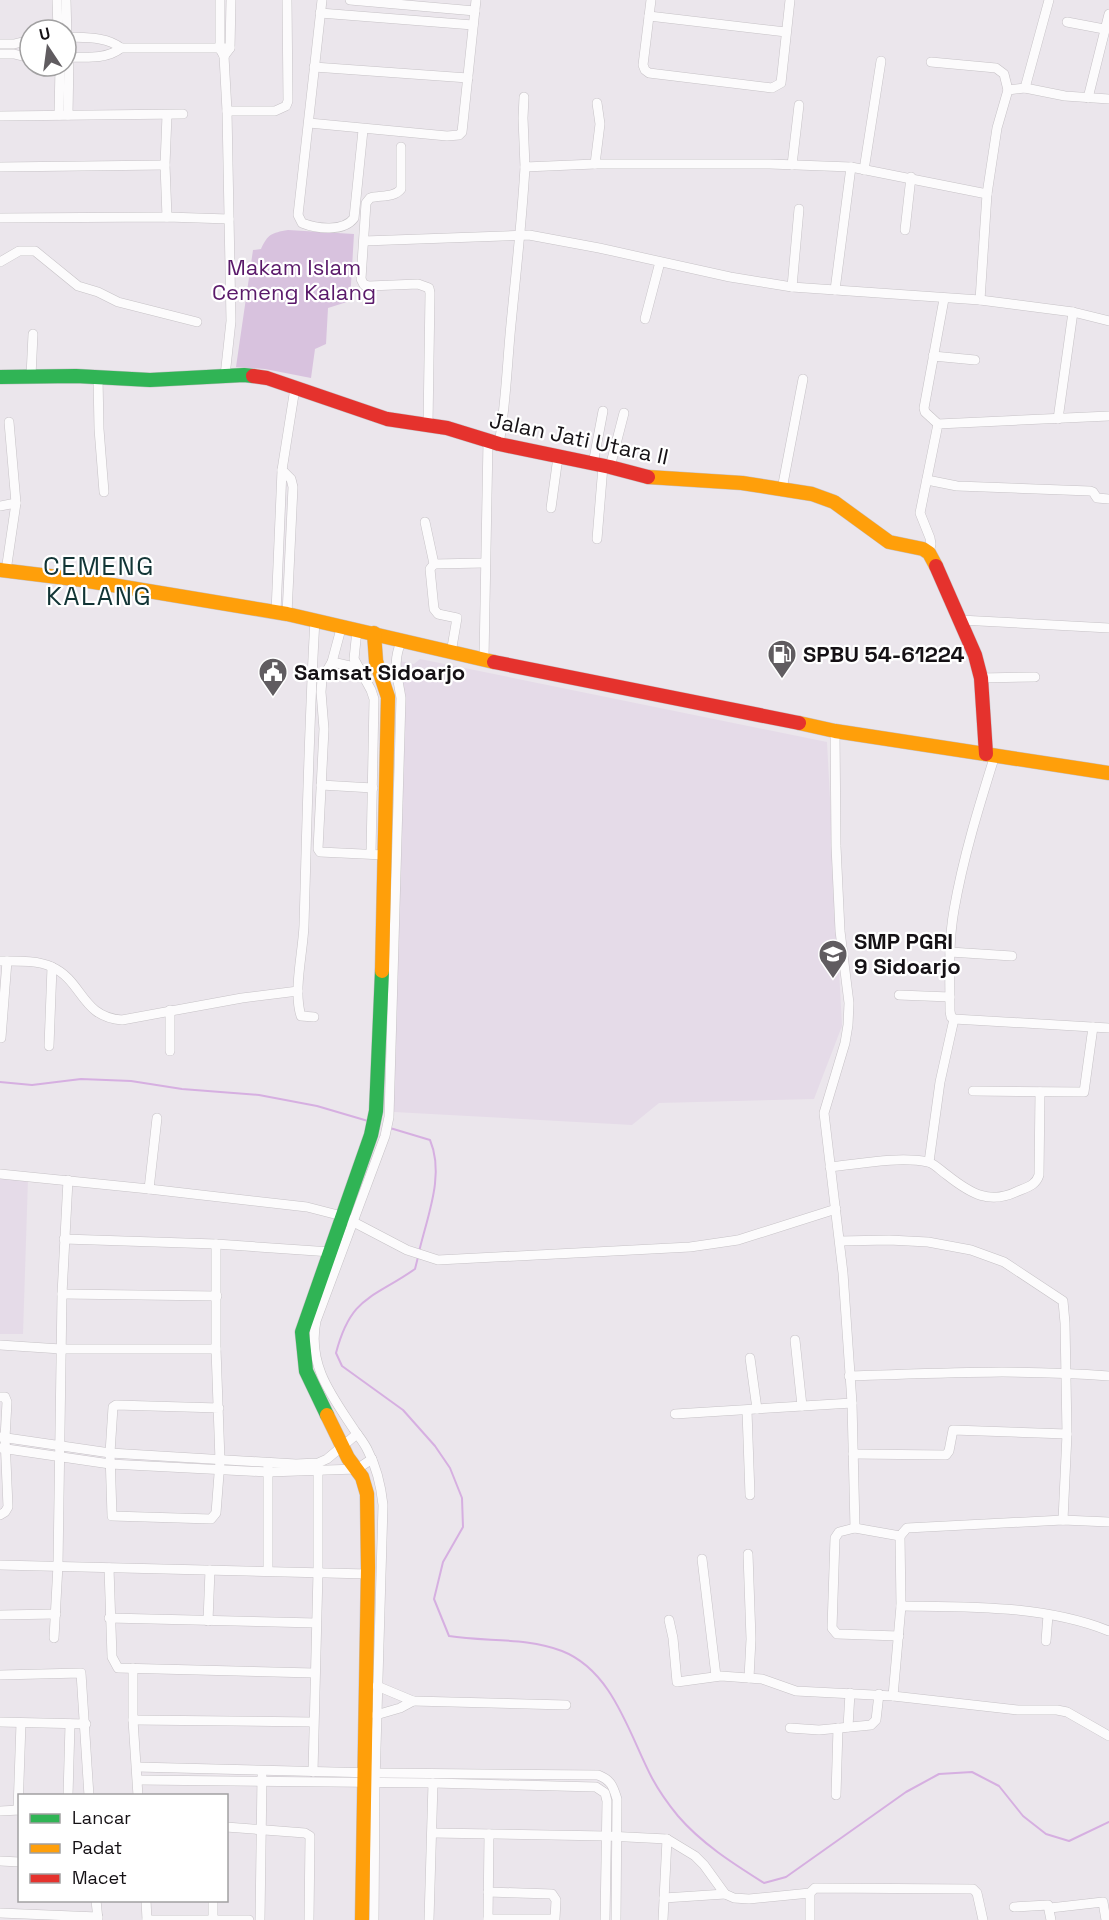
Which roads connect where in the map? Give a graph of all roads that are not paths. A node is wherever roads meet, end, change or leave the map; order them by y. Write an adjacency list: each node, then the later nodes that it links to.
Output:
1 (57, 0): 16 (street)
2 (66, 0): 17 (street)
3 (220, 0): 27 (street)
4 (231, 0): 27 (street)
5 (287, 0): 45 (street)
6 (322, 0): 13 (street)
7 (350, 0): 12 (street)
8 (476, 0): 12 (street)
9 (651, 0): 15 (street)
10 (790, 0): 21 (street)
11 (1049, 0): 38 (street)
12 (475, 11): 19 (street)
13 (320, 13): 19 (street); 34 (street)
14 (1109, 14): 20 (street)
15 (649, 16): 21 (street); 21 (street)
16 (58, 18)
17 (66, 18)
18 (1067, 22): 20 (street)
19 (473, 25): 37 (street)
20 (1104, 29): 41 (street)
21 (786, 32)
22 (78, 38): 26 (street)
23 (18, 43): 25 (street)
24 (0, 44): 25 (street)
25 (14, 44): 29 (street)
26 (121, 48): 27 (street); 31 (street)
27 (225, 51): 45 (street)
28 (0, 54): 29 (street)
29 (14, 54): 30 (street)
30 (18, 55)
31 (78, 57)
32 (881, 61): 59 (street)
33 (931, 62): 39 (street)
34 (314, 67): 37 (street); 50 (street)
35 (61, 78): 47 (street)
36 (67, 78): 47 (street)
37 (468, 78): 51 (street)
38 (1025, 88): 39 (street); 41 (street)
39 (1008, 90): 61 (street)
40 (524, 97): 57 (street)
41 (1088, 98): 42 (street)
42 (1109, 99)
43 (597, 103): 53 (street)
44 (799, 105): 55 (street)
45 (227, 111): 65 (street)
46 (183, 114): 48 (street)
47 (64, 115): 48 (street); 49 (street)
48 (166, 115): 54 (street)
49 (0, 116)
50 (309, 123): 51 (street); 51 (street)
51 (363, 130)
52 (401, 147): 68 (street)
53 (595, 164): 55 (street); 57 (street)
54 (165, 165): 56 (street); 63 (street)
55 (792, 165): 58 (street)
56 (0, 167)
57 (525, 167): 67 (street)
58 (851, 167): 59 (street); 72 (street)
59 (864, 170): 60 (street)
60 (911, 177): 61 (street); 66 (street)
61 (987, 194): 74 (street)
62 (799, 209): 71 (street)
63 (167, 217): 64 (street); 65 (street)
64 (0, 218)
65 (229, 219): 83 (street)
66 (905, 230)
67 (521, 235): 68 (street); 70 (street); 95 (street)
68 (364, 241): 94 (street)
69 (0, 262): 78 (street)
70 (660, 262): 71 (street); 76 (street)
71 (792, 287): 72 (street)
72 (835, 290): 73 (street)
73 (944, 299): 74 (street); 80 (street)
74 (980, 300): 75 (street)
75 (1073, 312): 77 (street); 91 (street)
76 (645, 319)
77 (1109, 321)
78 (197, 322)
79 (33, 334): 82 (street)
80 (933, 356): 81 (street); 93 (street)
81 (975, 360)
82 (32, 376): 84 (street, Jalan Jati Utara II); 85 (street, Jalan Jati Utara II)
83 (225, 376): 84 (street, Jalan Jati Utara II); 87 (street, Jalan Jati Utara II)
84 (98, 377): 100 (street)
85 (0, 378)
86 (803, 379): 99 (street)
87 (296, 388): 94 (street, Jalan Jati Utara II); 111 (street)
88 (603, 411): 97 (street)
89 (624, 413): 97 (street)
90 (1109, 416): 91 (street)
91 (1058, 419): 93 (street)
92 (9, 422): 102 (street)
93 (938, 424): 98 (street)
94 (428, 425): 95 (street, Jalan Jati Utara II)
95 (494, 442): 96 (street, Jalan Jati Utara II); 108 (street)
96 (558, 457): 97 (street, Jalan Jati Utara II); 104 (street)
97 (602, 465): 99 (street, Jalan Jati Utara II); 106 (street)
98 (927, 480): 101 (street); 107 (street)
99 (782, 489): 107 (street, Jalan Jati Utara II)
100 (104, 492)
101 (1109, 499)
102 (16, 503): 103 (street); 110 (street)
103 (0, 506)
104 (551, 508)
105 (425, 522): 109 (street)
106 (597, 539)
107 (929, 554): 113 (street)
108 (484, 563): 109 (street); 120 (street)
109 (434, 564): 119 (street)
110 (3, 570): 111 (street)
111 (281, 613): 112 (street)
112 (315, 620): 114 (street); 135 (street)
113 (960, 620): 115 (street); 124 (street)
114 (342, 625): 116 (street); 121 (street)
115 (1109, 628)
116 (357, 630): 117 (street); 122 (street)
117 (374, 633): 118 (street); 130 (street)
118 (402, 639): 119 (street); 130 (street)
119 (451, 653): 120 (street)
120 (483, 659): 125 (street)
121 (332, 662): 122 (street); 128 (street)
122 (359, 668): 129 (street)
123 (1035, 676): 124 (street)
124 (981, 678): 126 (street)
125 (836, 731): 126 (street); 152 (street)
126 (990, 755): 127 (street); 131 (street)
127 (1109, 773)
128 (321, 785): 129 (street); 130 (street)
129 (373, 788): 130 (street)
130 (384, 851): 146 (street)
131 (950, 952): 132 (street); 137 (street)
132 (1012, 956)
133 (3, 961): 134 (street); 143 (street)
134 (52, 967): 138 (street); 144 (street)
135 (298, 990): 138 (street); 139 (street)
136 (899, 995): 137 (street)
137 (950, 997): 140 (street)
138 (170, 1010): 145 (street)
139 (314, 1017)
140 (954, 1018): 141 (street); 151 (street)
141 (1094, 1027): 142 (street); 148 (street)
142 (1109, 1028)
143 (2, 1038)
144 (49, 1046)
145 (170, 1051)
146 (384, 1075): 150 (street); 150 (street)
147 (973, 1091): 148 (street)
148 (1040, 1092): 151 (street)
149 (157, 1118): 155 (street)
150 (378, 1136): 157 (street)
151 (929, 1162): 152 (street)
152 (830, 1167): 156 (street)
153 (0, 1174): 154 (street)
154 (68, 1180): 155 (street); 158 (street)
155 (149, 1189): 157 (street)
156 (836, 1209): 157 (street); 159 (street)
157 (348, 1219): 161 (street)
158 (64, 1239): 160 (street); 163 (street)
159 (840, 1241): 170 (street); 171 (street)
160 (216, 1244): 161 (street); 164 (street)
161 (331, 1261): 162 (street)
162 (322, 1290): 179 (street); 183 (street)
163 (62, 1294): 164 (street); 167 (street)
164 (217, 1296): 168 (street)
165 (795, 1340): 175 (street)
166 (0, 1345): 167 (street)
167 (61, 1349): 168 (street); 182 (street)
168 (216, 1349): 176 (street)
169 (750, 1358): 177 (street)
170 (1065, 1372): 171 (street); 172 (street); 180 (street)
171 (849, 1376): 174 (street)
172 (1109, 1376)
173 (0, 1397): 181 (street)
174 (852, 1402): 175 (street); 186 (street)
175 (802, 1406): 177 (street)
176 (219, 1408): 185 (street); 190 (street)
177 (752, 1410): 178 (street); 194 (street)
178 (675, 1414)
179 (357, 1434): 183 (street); 188 (street)
180 (1067, 1434): 186 (street); 196 (street)
181 (2, 1437): 182 (street); 184 (street)
182 (61, 1446): 185 (street); 187 (street)
183 (343, 1446): 191 (street); 193 (street)
184 (2, 1448): 187 (street); 195 (street)
185 (110, 1453): 189 (street); 190 (street)
186 (853, 1454): 198 (street)
187 (61, 1457): 189 (street); 203 (street)
188 (372, 1460): 193 (street); 208 (street)
189 (110, 1464): 190 (street); 190 (street)
190 (219, 1465): 192 (street)
191 (318, 1467): 192 (street); 193 (street); 207 (street)
192 (268, 1468): 206 (street)
193 (357, 1469): 208 (street)
194 (750, 1495)
195 (0, 1515)
196 (1063, 1520): 197 (street); 199 (street)
197 (1109, 1522)
198 (855, 1528): 199 (street); 218 (street)
199 (900, 1536): 209 (street)
200 (748, 1554): 225 (street)
201 (702, 1559): 224 (street)
202 (0, 1565): 203 (street)
203 (58, 1565): 204 (street); 210 (street)
204 (109, 1568): 205 (street); 213 (street)
205 (210, 1570): 206 (street); 215 (street)
206 (268, 1571): 207 (street)
207 (318, 1572): 208 (street); 216 (street)
208 (373, 1578): 226 (street); 245 (street)
209 (901, 1606): 212 (street); 218 (street)
210 (56, 1614): 211 (street); 219 (street)
211 (0, 1615)
212 (1048, 1615): 217 (street); 220 (street)
213 (109, 1618): 215 (street); 221 (street)
214 (669, 1620): 224 (street)
215 (208, 1621): 216 (street)
216 (316, 1623): 222 (street)
217 (1109, 1631)
218 (899, 1636): 229 (street)
219 (54, 1638)
220 (1046, 1641)
221 (133, 1668): 222 (street); 233 (street)
222 (314, 1673): 235 (street)
223 (0, 1675): 238 (street)
224 (716, 1676): 225 (street)
225 (749, 1678): 227 (street)
226 (377, 1686): 230 (street); 232 (street)
227 (850, 1693): 228 (street); 240 (street)
228 (879, 1695): 229 (street); 240 (street)
229 (893, 1696): 241 (street)
230 (413, 1701): 231 (street); 232 (street)
231 (566, 1705)
232 (376, 1714): 245 (street)
233 (133, 1720): 235 (street); 242 (street)
234 (0, 1722): 236 (street)
235 (314, 1722): 244 (street)
236 (21, 1723): 237 (street); 249 (street)
237 (70, 1724): 238 (street); 250 (street)
238 (86, 1724): 251 (street)
239 (790, 1728): 240 (street)
240 (843, 1728): 253 (street)
241 (1109, 1736)
242 (137, 1767): 243 (street); 246 (street)
243 (262, 1771): 244 (street); 247 (street)
244 (313, 1772): 245 (street)
245 (369, 1778): 247 (street); 248 (street); 260 (street); 280 (street); 281 (street)
246 (138, 1780): 247 (street); 252 (street)
247 (262, 1782): 257 (street)
248 (433, 1783): 258 (street); 260 (street)
249 (19, 1794)
250 (68, 1794)
251 (89, 1794)
252 (138, 1794)
253 (836, 1795)
254 (0, 1810): 255 (street)
255 (18, 1810)
256 (228, 1827): 257 (street)
257 (262, 1828): 278 (street); 279 (street)
258 (432, 1833): 259 (street); 282 (street)
259 (489, 1834): 260 (street); 264 (street)
260 (612, 1836): 261 (street); 285 (street); 286 (street)
261 (667, 1839): 266 (street); 267 (street)
262 (0, 1861): 263 (street)
263 (18, 1862)
264 (488, 1892): 283 (street); 284 (street)
265 (810, 1893): 266 (street); 288 (street); 289 (street)
266 (725, 1894): 267 (street)
267 (664, 1898): 287 (street)
268 (96, 1902): 274 (street)
269 (146, 1902): 276 (street)
270 (213, 1902): 275 (street)
271 (1014, 1907): 272 (street)
272 (1050, 1908): 290 (street); 291 (street)
273 (0, 1913): 274 (street)
274 (98, 1918)
275 (213, 1919): 276 (street); 277 (street)
276 (147, 1920)
277 (249, 1920)
278 (260, 1920)
279 (309, 1920)
280 (362, 1920)
281 (374, 1920)
282 (429, 1920)
283 (488, 1920): 284 (street)
284 (555, 1920)
285 (605, 1920)
286 (616, 1920)
287 (663, 1920)
288 (810, 1920)
289 (983, 1920)
290 (1051, 1920)
291 (1106, 1920)

